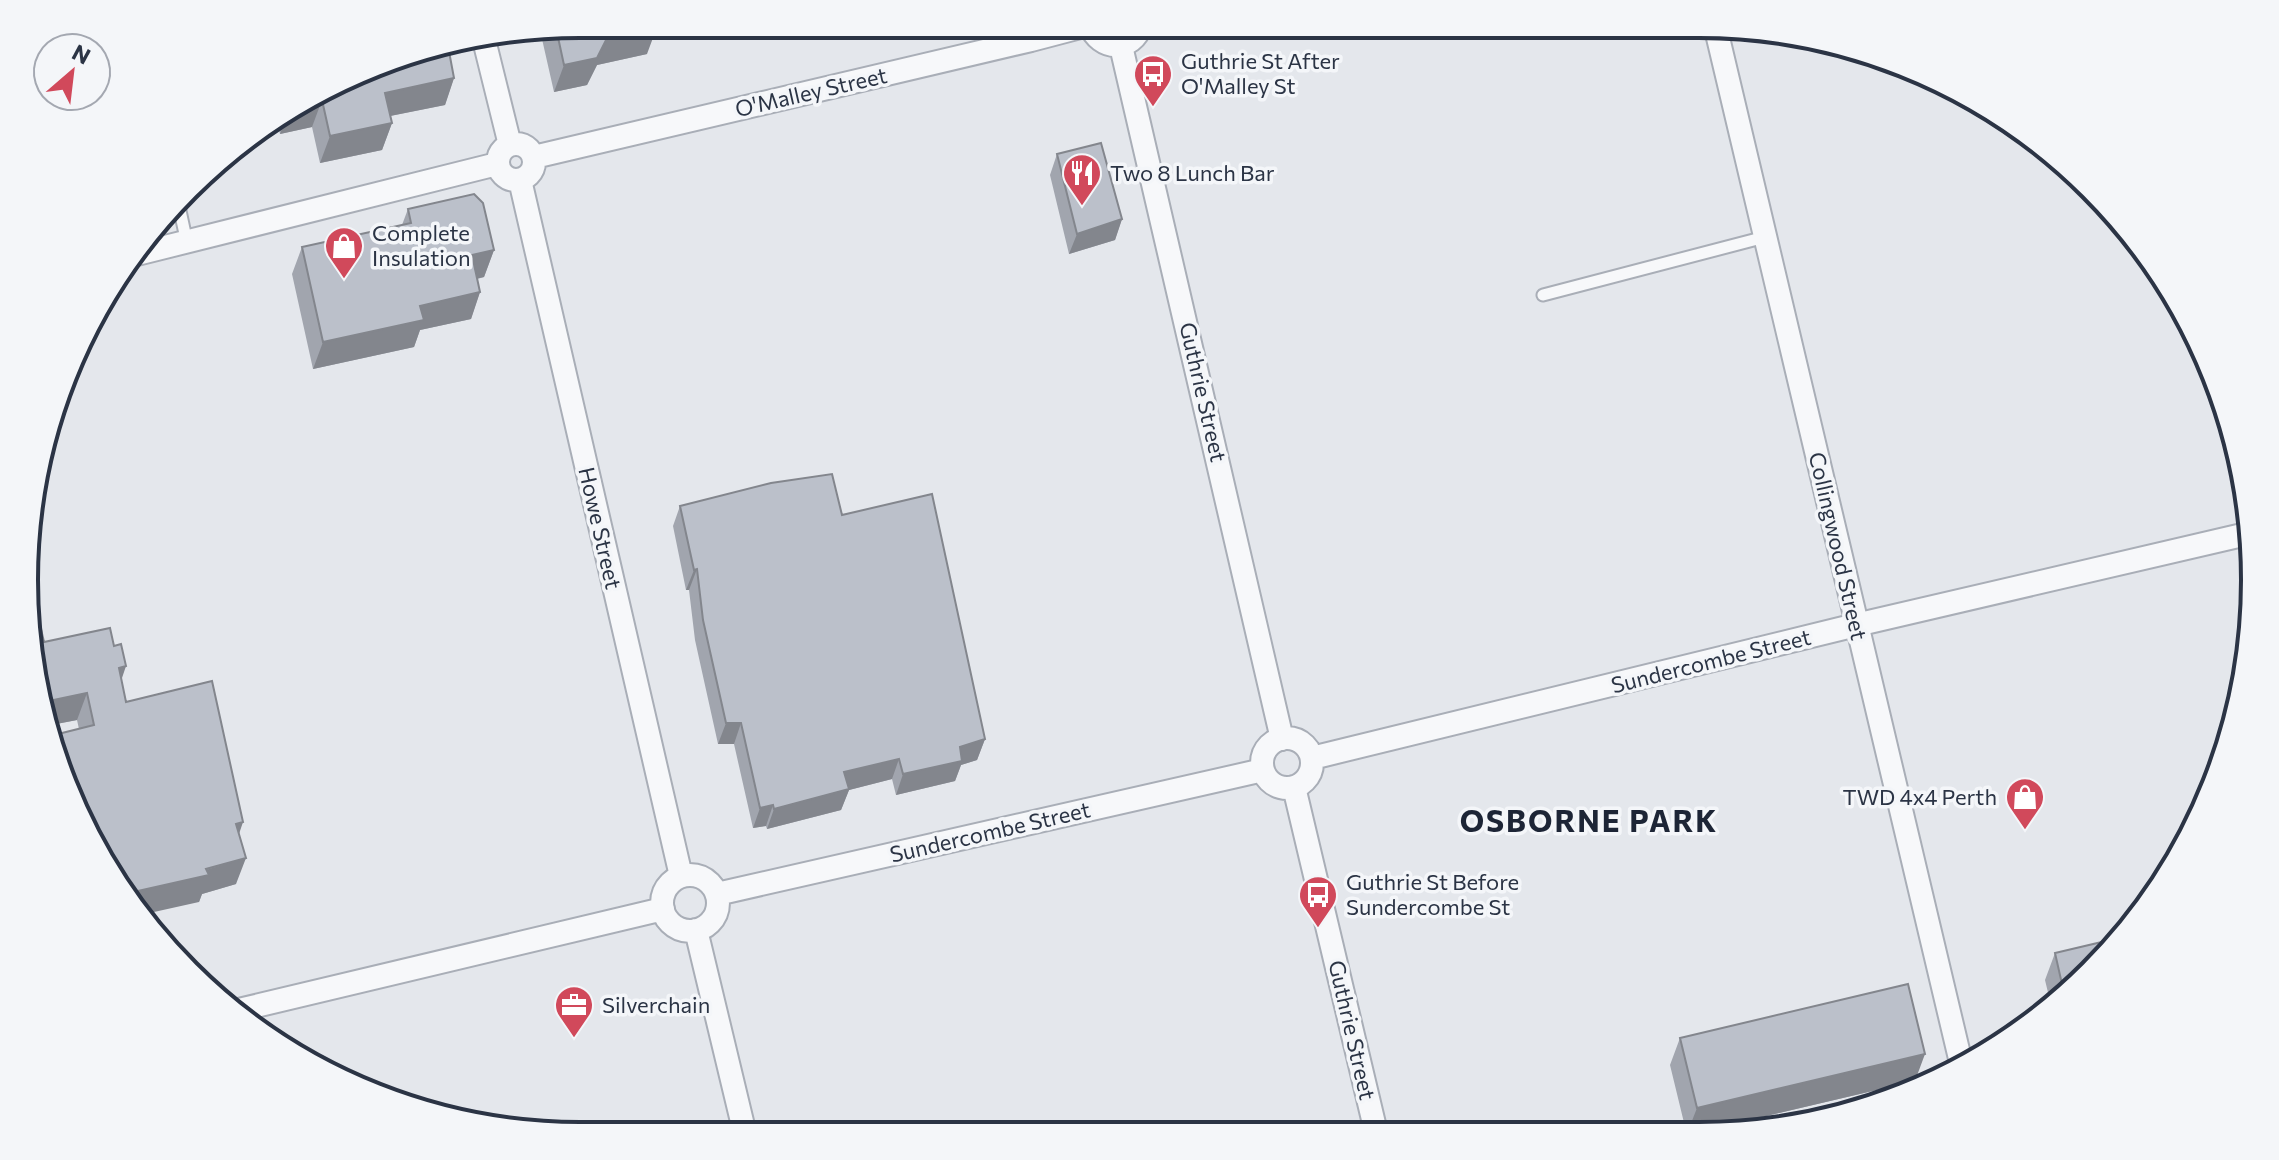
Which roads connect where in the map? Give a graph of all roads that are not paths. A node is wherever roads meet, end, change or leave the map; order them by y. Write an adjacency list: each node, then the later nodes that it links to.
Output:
1 (1034, 38): 8 (street, O'Malley Street)
2 (1097, 38): 6 (street)
3 (1134, 38): 6 (street)
4 (1718, 39): 12 (street, Collingwood Street)
5 (486, 46): 7 (street)
6 (1121, 46): 18 (street, Guthrie Street)
7 (510, 145): 8 (street); 9 (street)
8 (534, 157): 10 (street)
9 (497, 164): 10 (street); 13 (street)
10 (520, 180): 22 (street, Howe Street)
11 (181, 215): 13 (lane)
12 (1765, 237): 15 (lane); 17 (street, Collingwood Street)
13 (187, 243): 14 (street)
14 (149, 251)
15 (1543, 295)
16 (2239, 536): 17 (street, Sundercombe Street)
17 (1856, 625): 19 (street, Sundercombe Street); 27 (street, Collingwood Street)
18 (1282, 739): 19 (street); 20 (street)
19 (1312, 758): 21 (street)
20 (1263, 770): 21 (street); 23 (street, Sundercombe Street)
21 (1294, 787): 29 (street, Guthrie Street)
22 (681, 876): 23 (street); 24 (street)
23 (717, 894): 25 (street)
24 (663, 909): 25 (street); 26 (street)
25 (696, 930): 28 (street)
26 (248, 1008)
27 (1959, 1055)
28 (742, 1122)
29 (1374, 1122)

